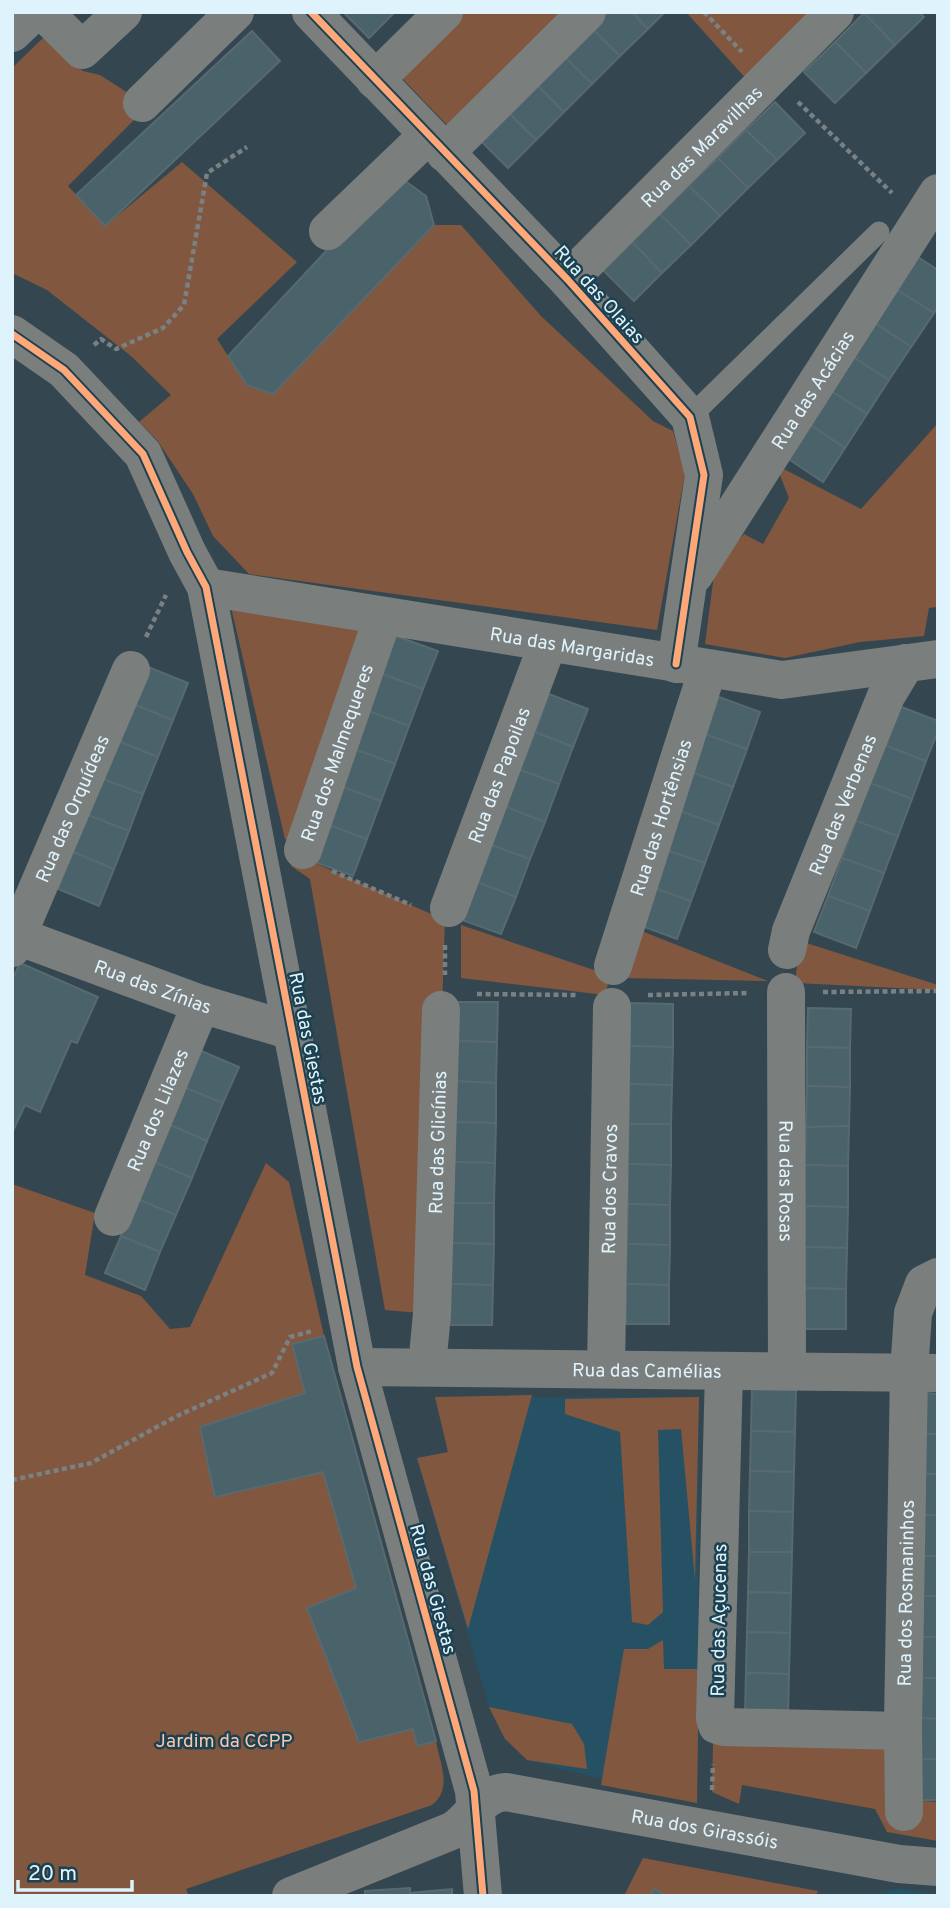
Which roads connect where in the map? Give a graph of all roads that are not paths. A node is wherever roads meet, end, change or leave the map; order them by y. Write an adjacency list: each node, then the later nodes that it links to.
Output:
1 (34, 12): 9 (street)
2 (44, 12): 3 (street)
3 (123, 12)
4 (235, 12): 11 (street)
5 (311, 12): 10 (street, Rua das Olaias)
6 (444, 12): 10 (street)
7 (587, 12): 12 (street)
8 (835, 12): 16 (street, Rua das Maravilhas)
9 (12, 33)
10 (375, 80): 12 (street, Rua das Olaias)
11 (142, 103)
12 (437, 144): 14 (street); 16 (street, Rua das Olaias)
13 (931, 207): 19 (street, Rua das Acácias)
14 (328, 231)
15 (879, 232): 18 (lane)
16 (568, 280): 18 (street, Rua das Olaias)
17 (12, 334): 20 (street, Rua das Giestas)
18 (690, 417): 19 (street, Rua das Olaias)
19 (688, 585): 24 (street, Rua das Olaias)
20 (206, 587): 21 (street, Rua das Margaridas); 35 (street, Rua das Giestas)
21 (383, 617): 22 (street, Rua das Margaridas); 26 (street, Rua dos Malmequeres)
22 (548, 643): 24 (street, Rua das Margaridas); 27 (street, Rua das Papoilas)
23 (922, 661): 24 (street, Rua das Margaridas); 29 (street, Rua das Verbenas)
24 (691, 666): 30 (street, Rua das Hortênsias)
25 (131, 670): 28 (street, Rua das Orquídeas)
26 (303, 850)
27 (438, 919)
28 (14, 939): 34 (street, Rua das Zínias)
29 (787, 950)
30 (613, 965)
31 (786, 992): 42 (street, Rua das Rosas)
32 (595, 1001): 40 (street, Rua dos Cravos)
33 (443, 1002): 38 (street, Rua das Glicínias)
34 (201, 1004): 35 (street, Rua das Zínias); 36 (street, Rua dos Lilazes)
35 (292, 1031): 39 (street, Rua das Giestas)
36 (113, 1217)
37 (938, 1277): 43 (street, Rua dos Rosmaninhos)
38 (427, 1366): 39 (street, Rua das Camélias); 40 (street, Rua das Camélias)
39 (357, 1367): 45 (street, Rua das Giestas)
40 (606, 1369): 41 (street, Rua das Camélias)
41 (724, 1371): 42 (street, Rua das Camélias); 44 (street, Rua das Açucenas)
42 (787, 1371): 43 (street, Rua das Camélias)
43 (923, 1373): 44 (street, Rua dos Rosmaninhos)
44 (903, 1731): 46 (street, Rua dos Rosmaninhos)
45 (475, 1806): 47 (street, Rua dos Girassóis); 48 (street); 49 (street, Rua das Giestas)
46 (904, 1812)
47 (938, 1867)
48 (291, 1896)
49 (483, 1896)

